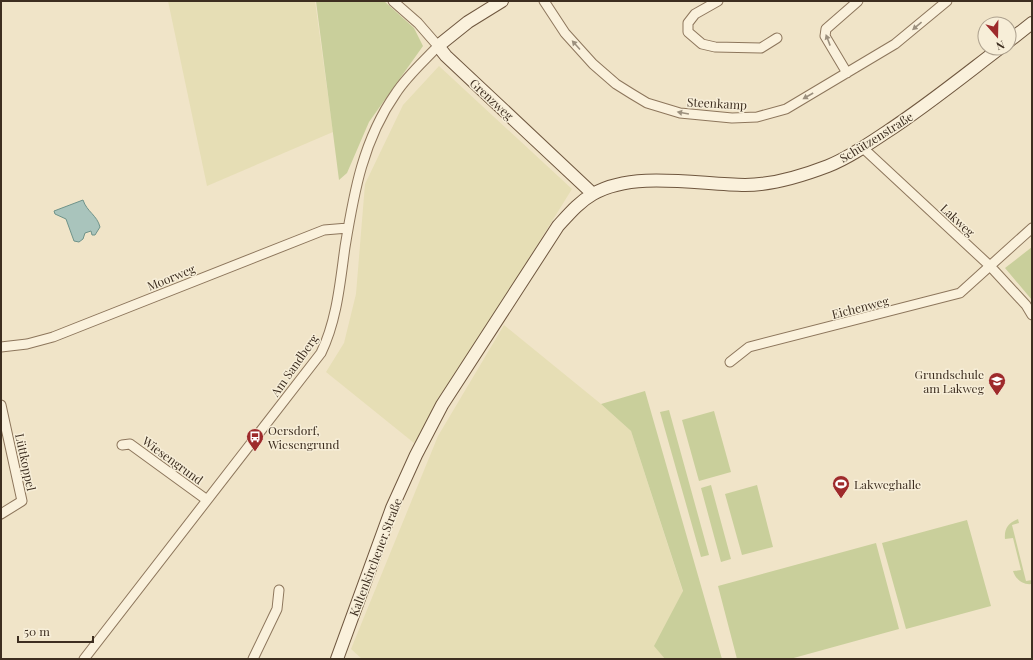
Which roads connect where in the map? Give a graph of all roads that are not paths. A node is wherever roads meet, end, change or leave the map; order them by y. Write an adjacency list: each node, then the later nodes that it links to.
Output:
1 (393, 1): 10 (street, Grenzweg)
2 (502, 1): 10 (main road)
3 (544, 1): 12 (street, Steenkamp, one-way to 3)
4 (718, 1): 9 (street)
5 (858, 1): 12 (street, one-way to 5)
6 (947, 1): 12 (street, Steenkamp, one-way to 12)
7 (1032, 23): 8 (main road)
8 (1017, 35)
9 (777, 38)
10 (438, 46): 14 (main road, Grenzweg); 15 (street, Am Sandberg)
11 (990, 56): 13 (main road, Schützenstraße)
12 (847, 74)
13 (863, 148): 14 (main road, Schützenstraße); 17 (street, Lakweg)
14 (593, 194): 23 (main road, Schützenstraße)
15 (348, 228): 19 (street, Moorweg); 24 (street, Am Sandberg)
16 (1032, 228): 17 (street, Eichenweg)
17 (990, 266): 18 (street, Lakweg); 20 (street, Eichenweg)
18 (1032, 315)
19 (1, 347)
20 (730, 362)
21 (1, 405): 25 (street, Lüttkoppel)
22 (122, 445): 24 (street, Wiesengrund)
23 (416, 455): 30 (main road, Kaltenkirchener Straße)
24 (207, 500): 27 (street, Am Sandberg)
25 (1, 514)
26 (280, 590): 29 (street)
27 (86, 656): 28 (street)
28 (96, 659)
29 (253, 659)
30 (337, 659)

